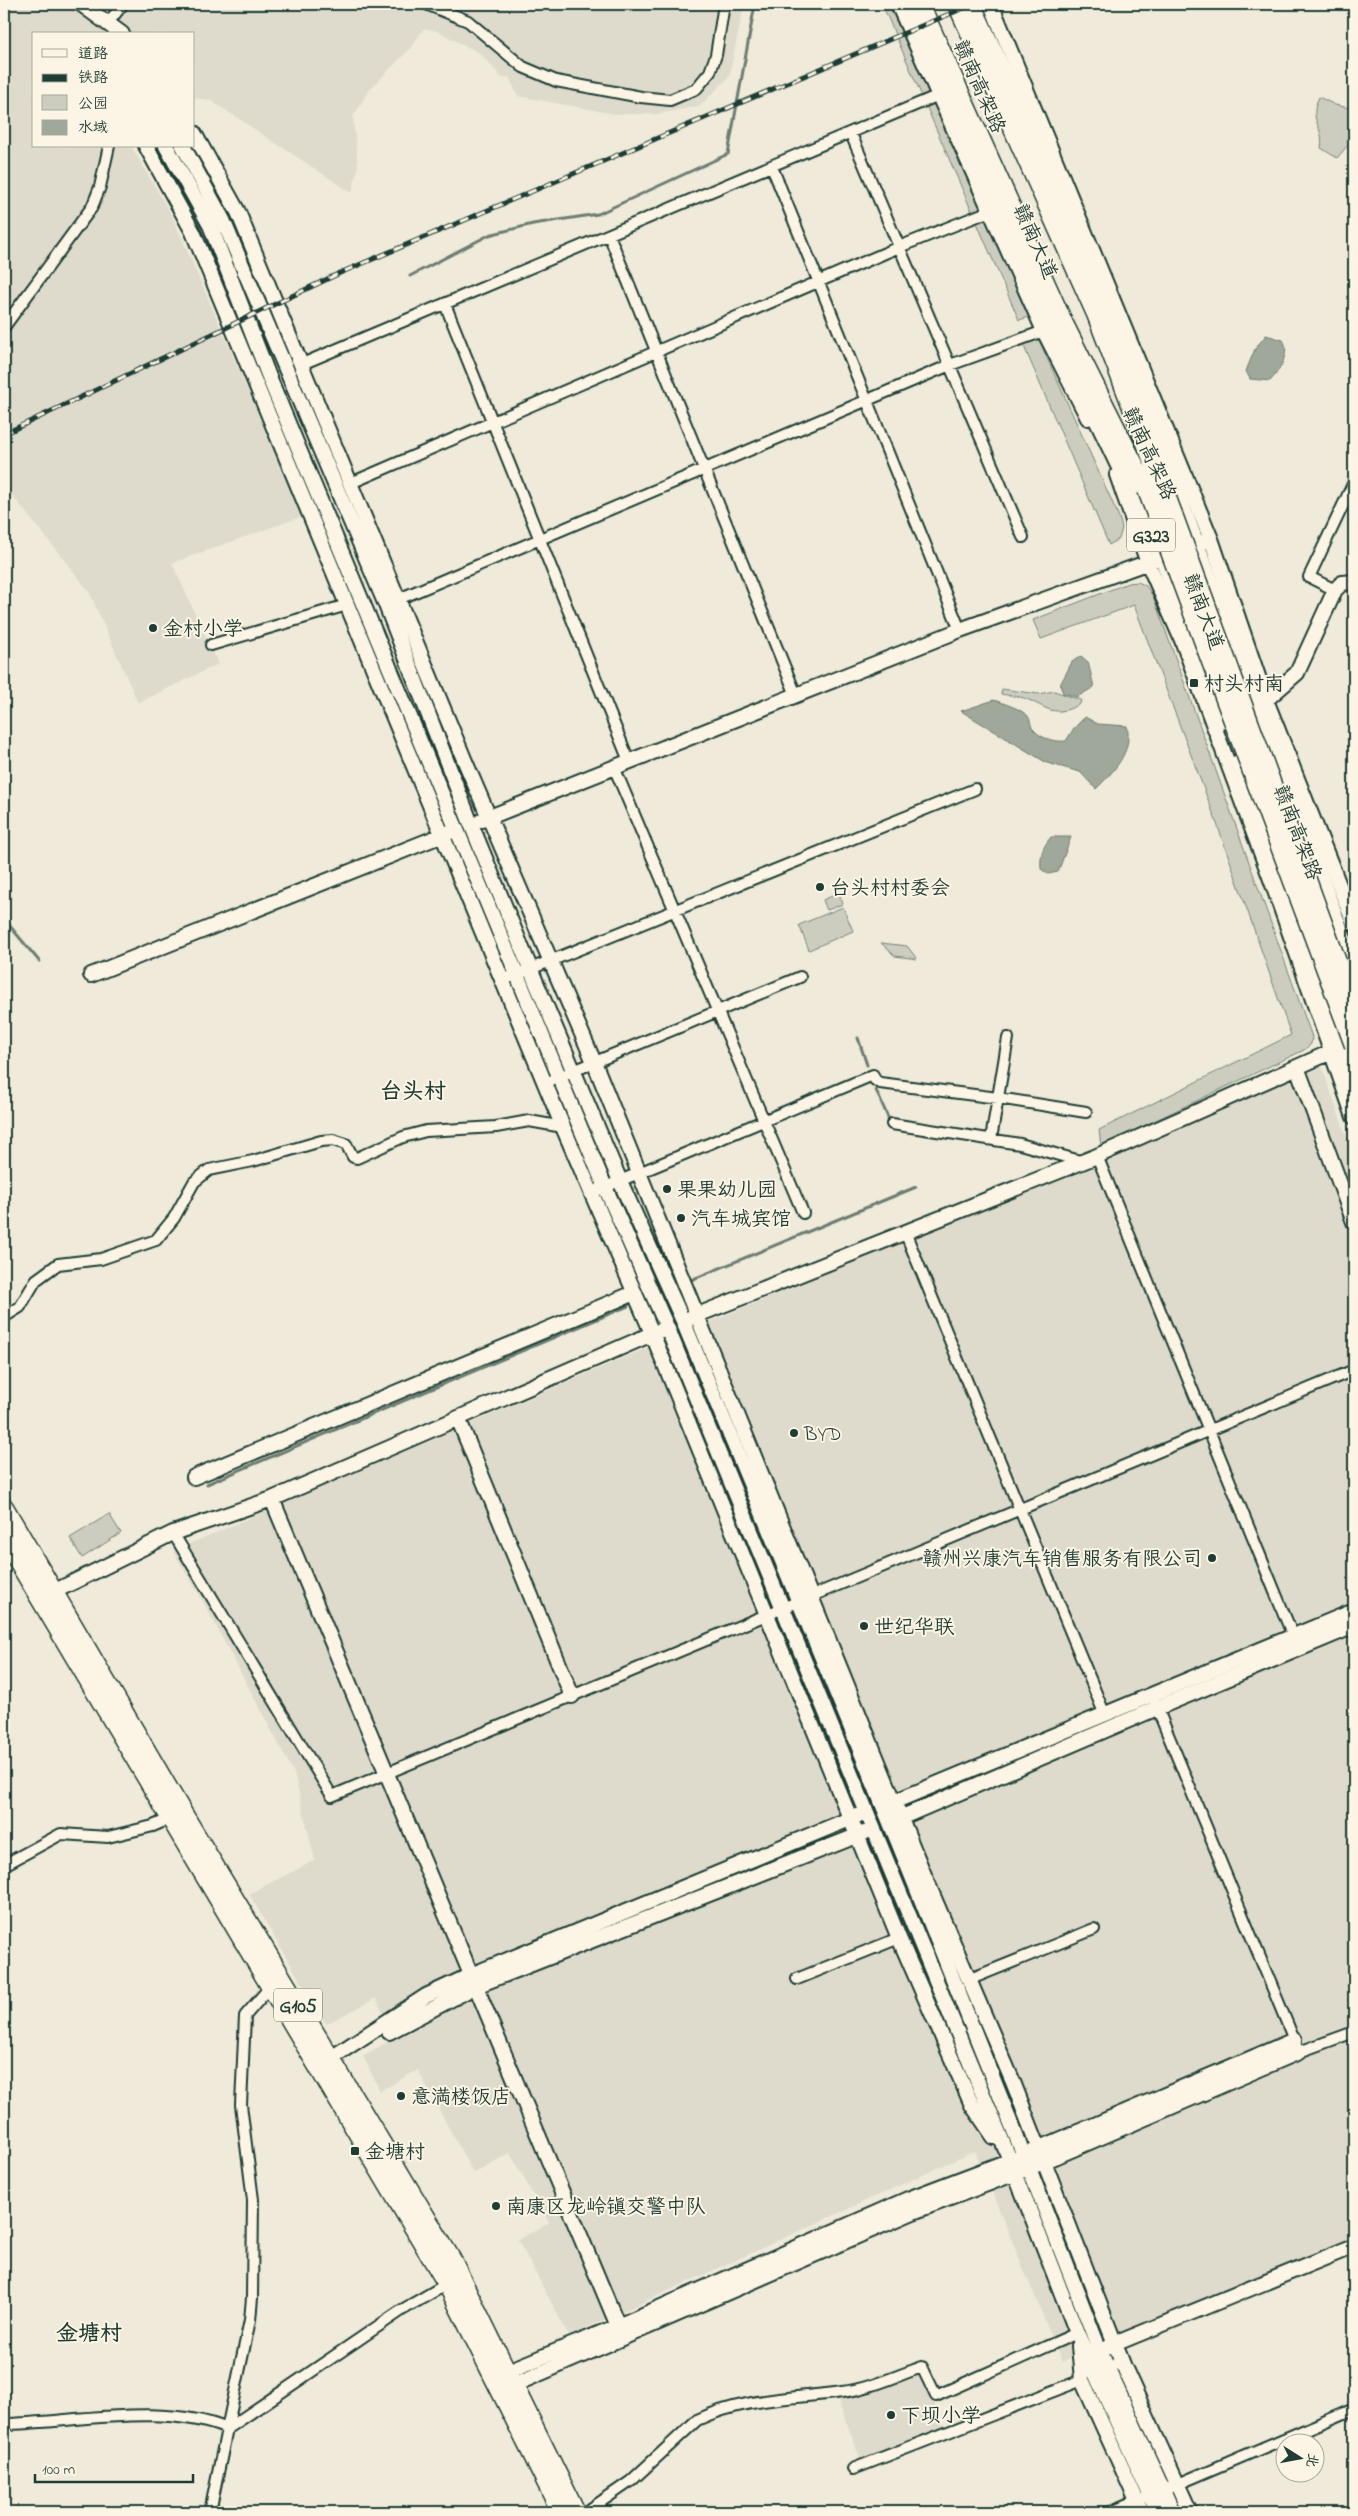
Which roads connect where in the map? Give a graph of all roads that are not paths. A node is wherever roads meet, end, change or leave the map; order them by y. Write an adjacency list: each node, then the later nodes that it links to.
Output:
1 (81, 4): 11 (street)
2 (123, 4): 11 (street)
3 (426, 4): 4 (street)
4 (724, 4)
5 (898, 4): 13 (street)
6 (910, 4): 27 (main road, 赣南大道 / G323)
7 (920, 4): 21 (highway, 赣南高架路)
8 (957, 4): 28 (highway, 赣南高架路)
9 (973, 4): 34 (main road, 赣南大道 / G323)
10 (991, 4): 45 (street)
11 (108, 24): 12 (street)
12 (119, 32)
13 (939, 95): 14 (street); 22 (street)
14 (851, 134): 20 (street); 24 (street)
15 (195, 135): 32 (street)
16 (109, 148): 29 (street)
17 (147, 148): 51 (street)
18 (167, 148): 62 (street)
19 (184, 148): 52 (street)
20 (772, 167): 23 (street); 25 (street)
21 (1008, 200): 27 (highway); 40 (highway, 赣南高架路)
22 (990, 210): 24 (street); 30 (street)
23 (609, 235): 26 (street); 31 (street)
24 (899, 247): 25 (street); 33 (street)
25 (819, 282): 31 (street); 35 (street)
26 (445, 304): 32 (street); 36 (street)
27 (1043, 307): 42 (main road, 赣南大道 / G323)
28 (1096, 314): 34 (highway); 40 (highway, 赣南高架路)
29 (4, 327)
30 (1044, 331): 33 (street); 46 (street)
31 (656, 352): 36 (street); 37 (street)
32 (302, 364): 39 (street)
33 (950, 366): 35 (street); 43 (street)
34 (1138, 390): 41 (main road, 赣南大道 / G323)
35 (867, 401): 37 (street); 54 (street)
36 (493, 422): 39 (street); 44 (street)
37 (704, 470): 44 (street); 56 (street)
38 (1354, 482): 48 (street)
39 (351, 483): 50 (street)
40 (1155, 488): 72 (highway, 赣南高架路, bridge); 75 (highway, 赣南高架路, bridge)
41 (1182, 502): 42 (main road); 45 (main road, 赣南大道 / G323)
42 (1143, 516): 46 (main road, 赣南大道 / G323)
43 (1023, 537)
44 (540, 540): 50 (street); 58 (street)
45 (1204, 541): 46 (street); 49 (main road, 赣南大道 / G323); 57 (street)
46 (1155, 560): 53 (main road, 赣南大道 / G323); 54 (street); 76 (street)
47 (1354, 582): 48 (street)
48 (1335, 590): 57 (street)
49 (1218, 597): 53 (main road); 67 (main road, 赣南大道 / G323)
50 (400, 599): 52 (street); 61 (street)
51 (346, 605): 55 (street); 63 (street)
52 (386, 605): 62 (street)
53 (1183, 612): 81 (main road, 赣南大道 / G323)
54 (960, 630): 56 (street)
55 (211, 645)
56 (796, 695): 58 (street)
57 (1266, 700): 65 (street)
58 (629, 761): 59 (street)
59 (614, 767): 61 (street); 64 (street)
60 (975, 789): 64 (street)
61 (489, 817): 62 (street); 66 (street)
62 (465, 827): 63 (street); 68 (street)
63 (442, 835): 69 (street); 71 (street)
64 (675, 910): 66 (street); 73 (street)
65 (1354, 923)
66 (549, 961): 68 (street); 77 (street)
67 (1354, 967)
68 (524, 971): 71 (street); 79 (street); 80 (street)
69 (91, 975)
70 (800, 977): 73 (street)
71 (502, 980): 82 (street)
72 (1354, 1008)
73 (718, 1011): 77 (street); 86 (street)
74 (1008, 1038): 83 (street)
75 (1354, 1045)
76 (1331, 1052): 78 (street); 85 (street)
77 (594, 1062): 79 (street); 92 (street)
78 (1297, 1067): 90 (street); 97 (street)
79 (574, 1070): 80 (street); 93 (street)
80 (560, 1076): 82 (street); 94 (street)
81 (1354, 1081)
82 (545, 1083): 88 (street)
83 (998, 1098): 84 (street); 86 (street); 89 (street)
84 (1086, 1112)
85 (1354, 1117)
86 (764, 1120): 92 (street); 96 (street)
87 (892, 1124): 89 (street)
88 (563, 1127): 95 (street); 101 (street)
89 (991, 1139): 91 (street)
90 (1097, 1156): 91 (street); 107 (street)
91 (1080, 1161): 98 (street)
92 (639, 1172): 93 (street); 100 (street)
93 (620, 1181): 94 (street); 102 (street)
94 (605, 1187): 95 (street); 103 (street)
95 (591, 1193): 99 (street)
96 (803, 1212)
97 (1354, 1222)
98 (905, 1232): 100 (street); 111 (street)
99 (634, 1293): 104 (street); 108 (street)
100 (698, 1316): 102 (street); 115 (street)
101 (4, 1318)
102 (684, 1321): 103 (street); 116 (street)
103 (667, 1327): 104 (street); 117 (street)
104 (652, 1333): 106 (street); 119 (street)
105 (1354, 1370): 107 (street)
106 (458, 1418): 109 (street); 122 (street)
107 (1209, 1430): 111 (street); 121 (street)
108 (194, 1477)
109 (272, 1499): 112 (street); 125 (street)
110 (4, 1507): 114 (highway, G105)
111 (1020, 1509): 115 (street); 124 (street)
112 (174, 1533): 114 (street); 125 (street)
113 (4, 1538): 114 (highway, G105)
114 (46, 1595): 128 (highway, G105); 142 (highway, G105)
115 (810, 1596): 116 (street); 126 (street)
116 (797, 1602): 117 (street); 126 (street)
117 (781, 1608): 119 (street); 127 (street)
118 (1354, 1611): 121 (street)
119 (768, 1614): 122 (street); 129 (street)
120 (1354, 1626): 121 (street)
121 (1295, 1643): 123 (street)
122 (572, 1696): 125 (street)
123 (1154, 1702): 124 (street); 130 (street); 141 (street)
124 (1105, 1716): 126 (street)
125 (387, 1773): 138 (street)
126 (888, 1804): 127 (street); 130 (street)
127 (865, 1813): 129 (street); 131 (street)
128 (169, 1819): 133 (street); 139 (highway, G105)
129 (850, 1819): 132 (street); 138 (street)
130 (895, 1821): 131 (street); 137 (street); 144 (street)
131 (873, 1830): 132 (street); 145 (street)
132 (857, 1836): 135 (street); 138 (street)
133 (4, 1865)
134 (1094, 1930): 137 (street)
135 (900, 1938): 136 (street); 145 (street)
136 (797, 1979)
137 (968, 1980): 143 (street)
138 (474, 1981): 142 (street); 148 (street)
139 (270, 1987): 142 (highway, G105); 155 (street)
140 (1354, 2032): 141 (street)
141 (1297, 2046): 143 (street)
142 (326, 2065): 147 (highway, G105); 152 (highway, G105)
143 (1041, 2155): 144 (street); 150 (street)
144 (1027, 2161): 145 (street); 150 (street)
145 (1013, 2167): 148 (street); 149 (street); 152 (street)
146 (1354, 2246): 150 (street)
147 (447, 2284): 152 (highway, G105); 155 (street)
148 (618, 2326): 152 (street)
149 (1077, 2333): 151 (street); 158 (street); 163 (street)
150 (1107, 2348): 157 (street); 158 (street)
151 (1082, 2380): 156 (street); 159 (street)
152 (504, 2381): 161 (highway, G105); 162 (highway, G105)
153 (1354, 2409): 157 (street)
154 (4, 2424): 155 (street)
155 (227, 2429): 160 (street)
156 (853, 2469)
157 (1178, 2484): 158 (street); 167 (street)
158 (1157, 2493): 159 (street); 165 (street); 166 (street)
159 (1139, 2507): 164 (street)
160 (210, 2512)
161 (561, 2512)
162 (576, 2512)
163 (586, 2512)
164 (1111, 2512)
165 (1158, 2512)
166 (1173, 2512)
167 (1190, 2512)

